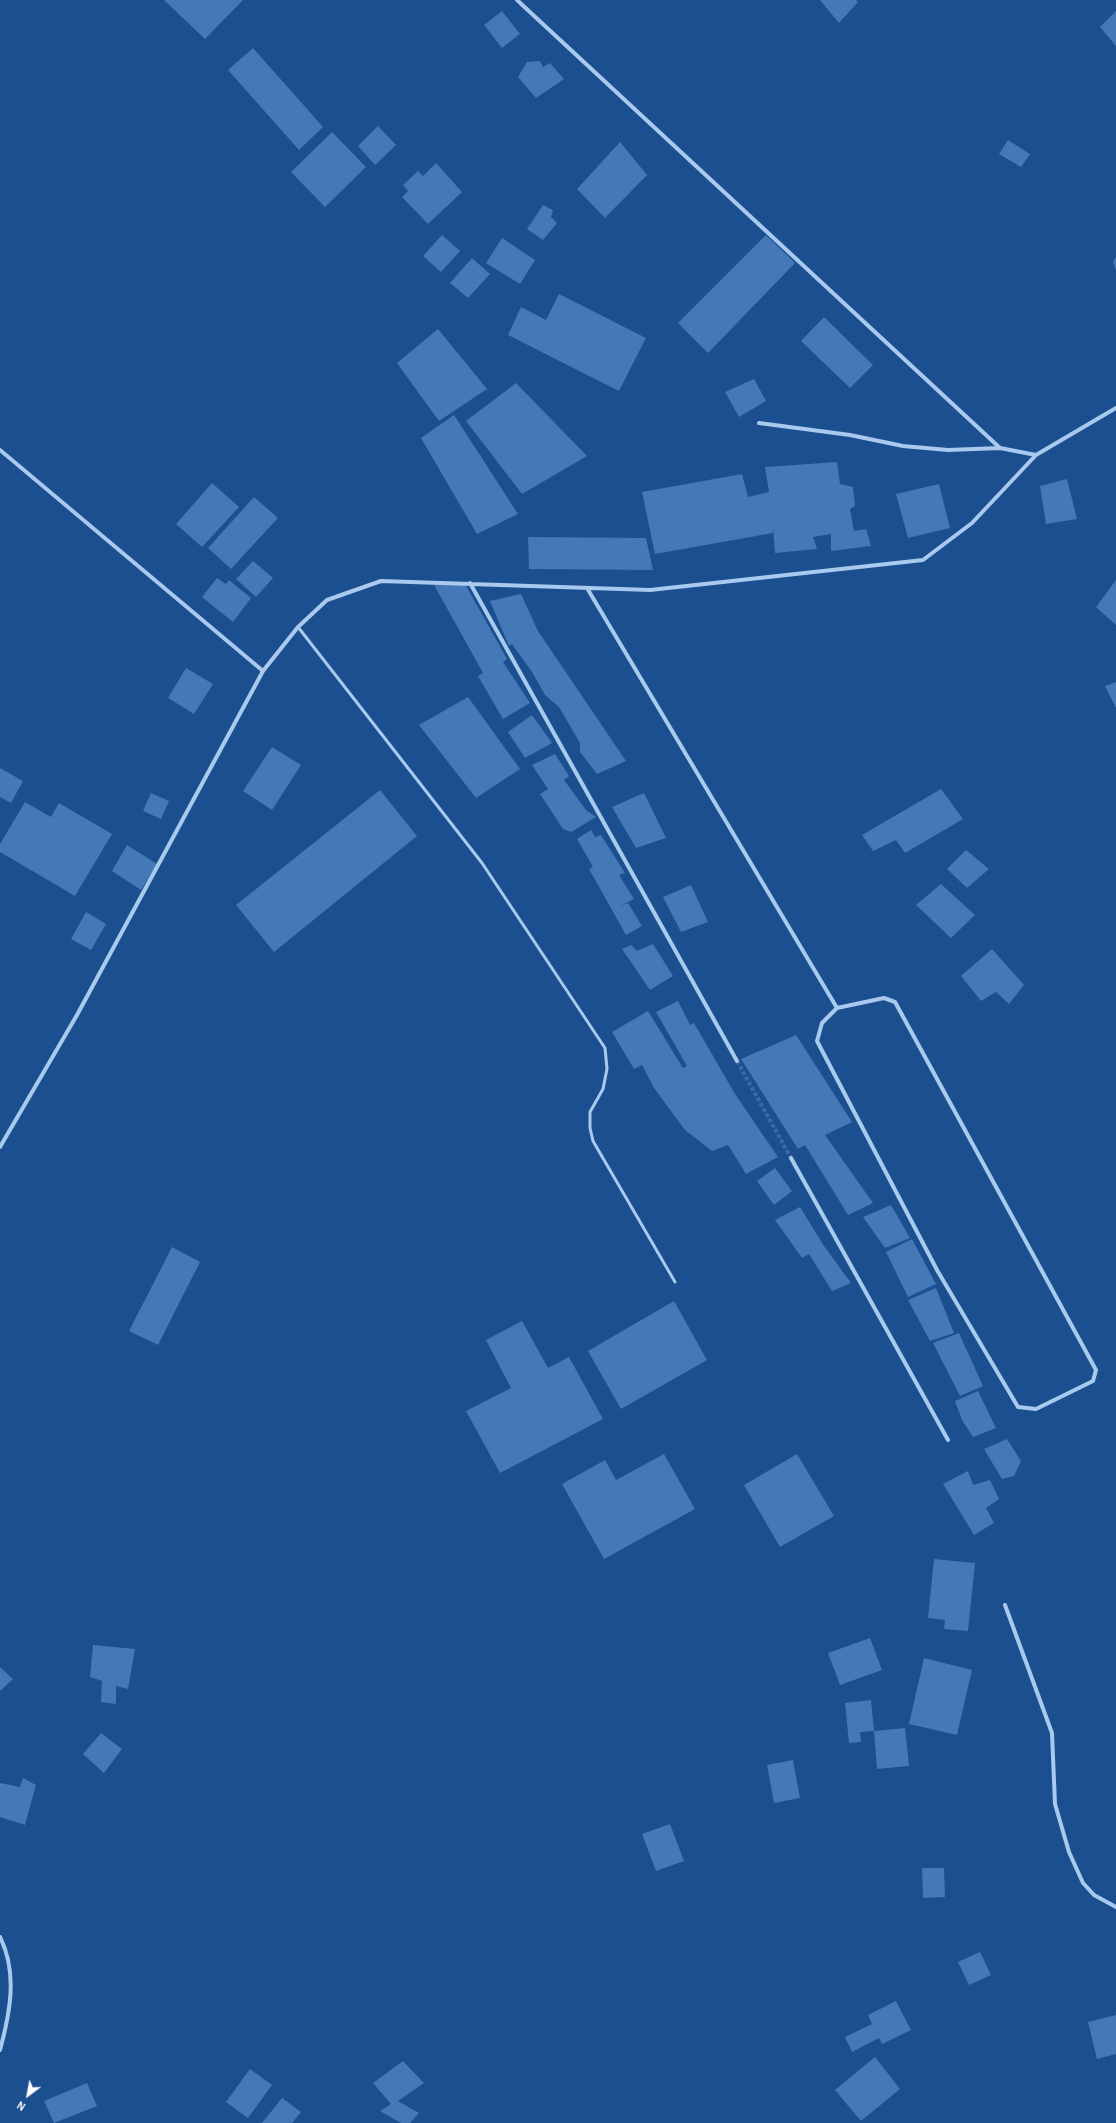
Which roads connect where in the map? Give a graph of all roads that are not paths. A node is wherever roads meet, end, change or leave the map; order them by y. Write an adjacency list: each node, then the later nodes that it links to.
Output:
1 (518, 0): 4 (street)
2 (1116, 408): 6 (street)
3 (759, 423): 4 (street)
4 (1000, 448): 6 (street)
5 (0, 450): 10 (street)
6 (1036, 455): 8 (street)
7 (470, 583): 8 (street); 9 (street); 12 (street)
8 (588, 588): 11 (street)
9 (298, 627): 10 (street); 15 (lane)
10 (263, 671): 13 (street)
11 (837, 1008): 11 (street)
12 (737, 1062)
13 (0, 1147)
14 (791, 1158): 16 (street)
15 (675, 1282)
16 (948, 1440)
17 (1005, 1605): 18 (street)
18 (1116, 1907)
19 (0, 1937): 20 (street)
20 (0, 2050)

